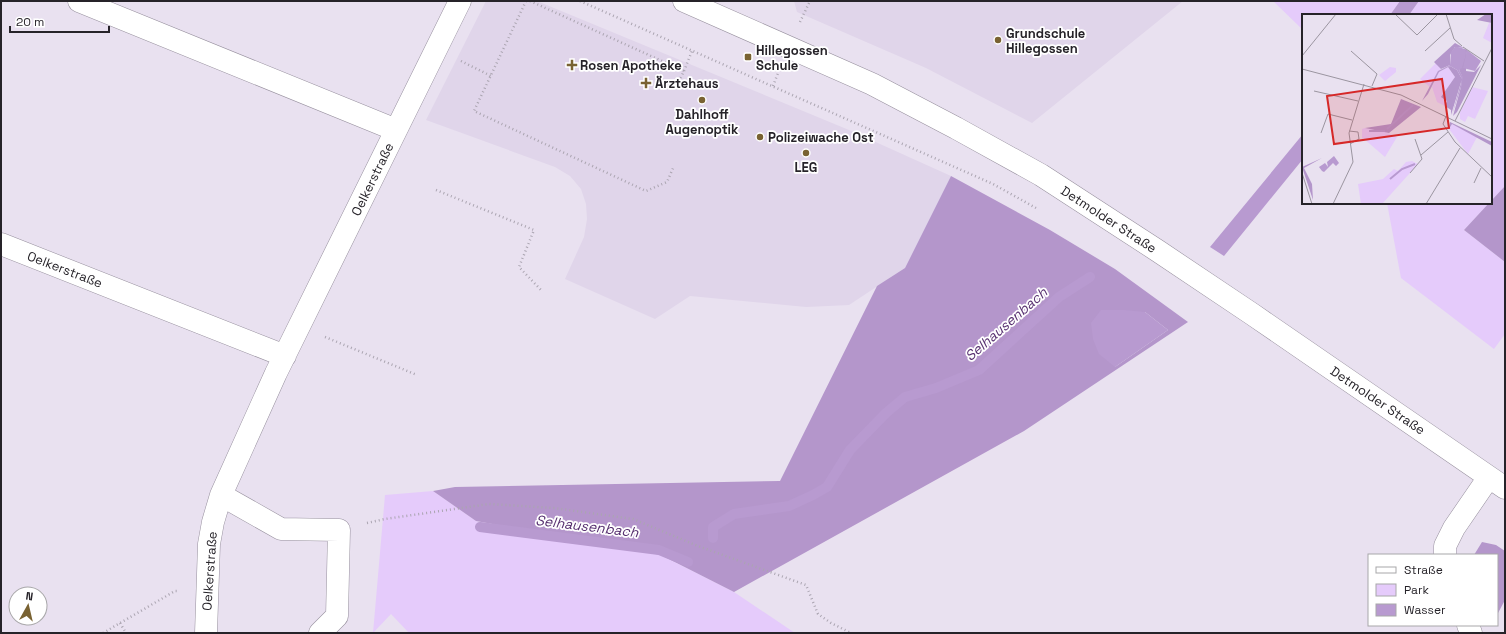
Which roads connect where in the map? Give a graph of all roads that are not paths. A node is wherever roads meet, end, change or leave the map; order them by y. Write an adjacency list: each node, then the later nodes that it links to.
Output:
1 (79, 1): 4 (street)
2 (460, 1): 4 (street, Oelkerstraße)
3 (684, 1): 7 (street, Detmolder Straße)
4 (396, 130): 6 (street, Oelkerstraße)
5 (1, 244): 6 (street, Oelkerstraße)
6 (284, 356): 8 (street, Oelkerstraße)
7 (1497, 482): 9 (street)
8 (221, 495): 10 (street, Oelkerstraße); 11 (street)
9 (1445, 554)
10 (206, 633)
11 (320, 633)

